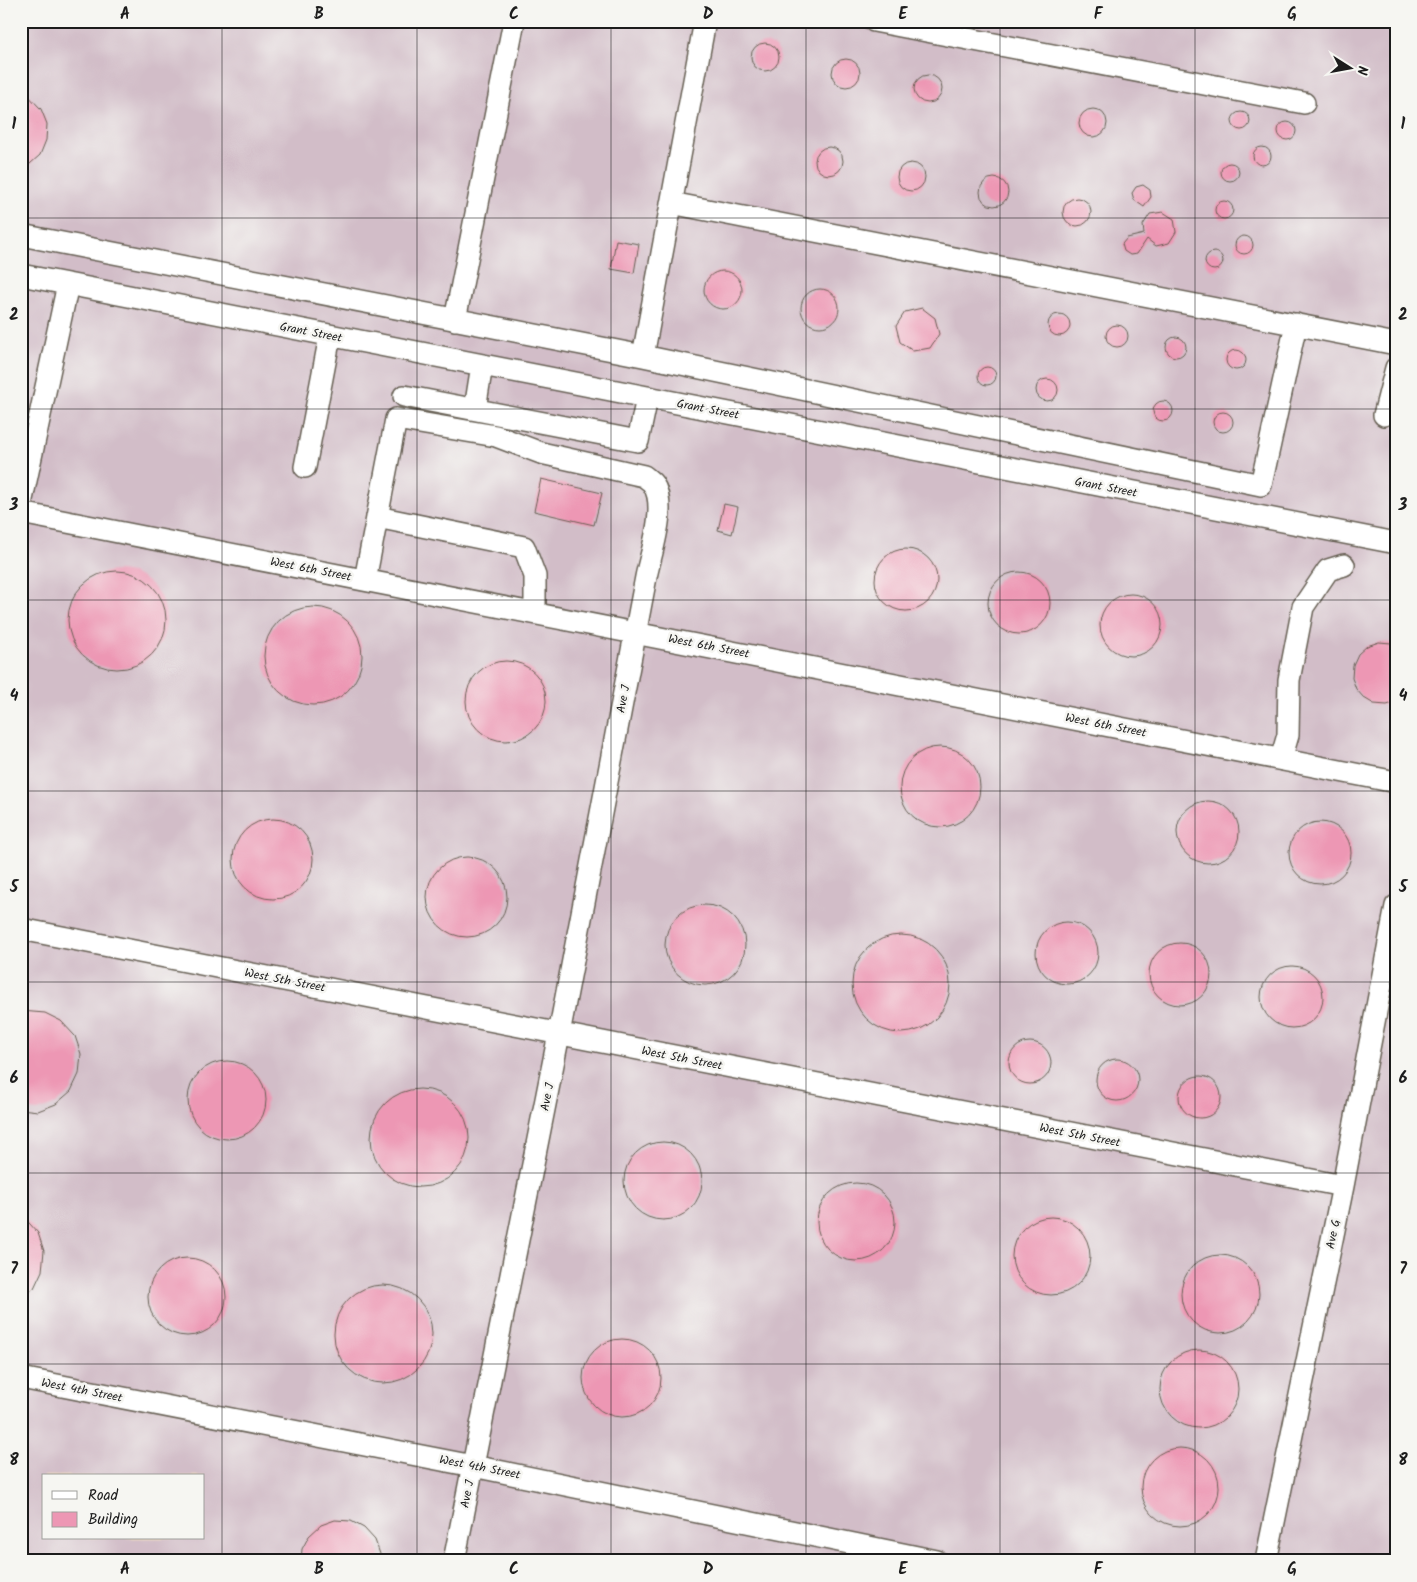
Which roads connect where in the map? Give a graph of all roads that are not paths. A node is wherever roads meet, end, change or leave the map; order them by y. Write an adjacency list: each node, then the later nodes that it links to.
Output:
1 (514, 21): 9 (street)
2 (705, 21): 5 (street)
3 (874, 21): 4 (street)
4 (1304, 103)
5 (671, 203): 10 (street); 13 (street)
6 (21, 235): 9 (street)
7 (21, 275): 8 (street, Grant Street)
8 (68, 284): 11 (street, Grant Street); 21 (street)
9 (455, 320): 13 (street)
10 (1296, 324): 12 (street); 13 (street)
11 (330, 336): 14 (street, Grant Street); 20 (street)
12 (1396, 344)
13 (643, 356)
14 (482, 365): 17 (street, Grant Street); 18 (street)
15 (1396, 368): 19 (street)
16 (404, 396): 18 (street)
17 (648, 398): 18 (street); 24 (street, Grant Street)
18 (475, 409)
19 (1384, 415)
20 (304, 467)
21 (21, 504)
22 (21, 513): 26 (street, West 6th Street)
23 (377, 517): 26 (street); 27 (street); 28 (street, Ave J)
24 (1396, 544)
25 (1344, 565): 29 (street)
26 (366, 580): 27 (street, West 6th Street)
27 (536, 613): 28 (street, West 6th Street)
28 (635, 632): 29 (street, West 6th Street); 33 (street, Ave J)
29 (1282, 759): 30 (street, West 6th Street)
30 (1396, 782)
31 (1395, 910): 34 (street, Ave G)
32 (21, 928): 33 (street, West 5th Street)
33 (559, 1034): 34 (street, West 5th Street); 36 (street, Ave J)
34 (1343, 1186): 39 (street, Ave G)
35 (21, 1378): 36 (street, West 4th Street)
36 (473, 1466): 37 (street, Ave J); 38 (street, West 4th Street)
37 (454, 1561)
38 (937, 1561)
39 (1266, 1561)

